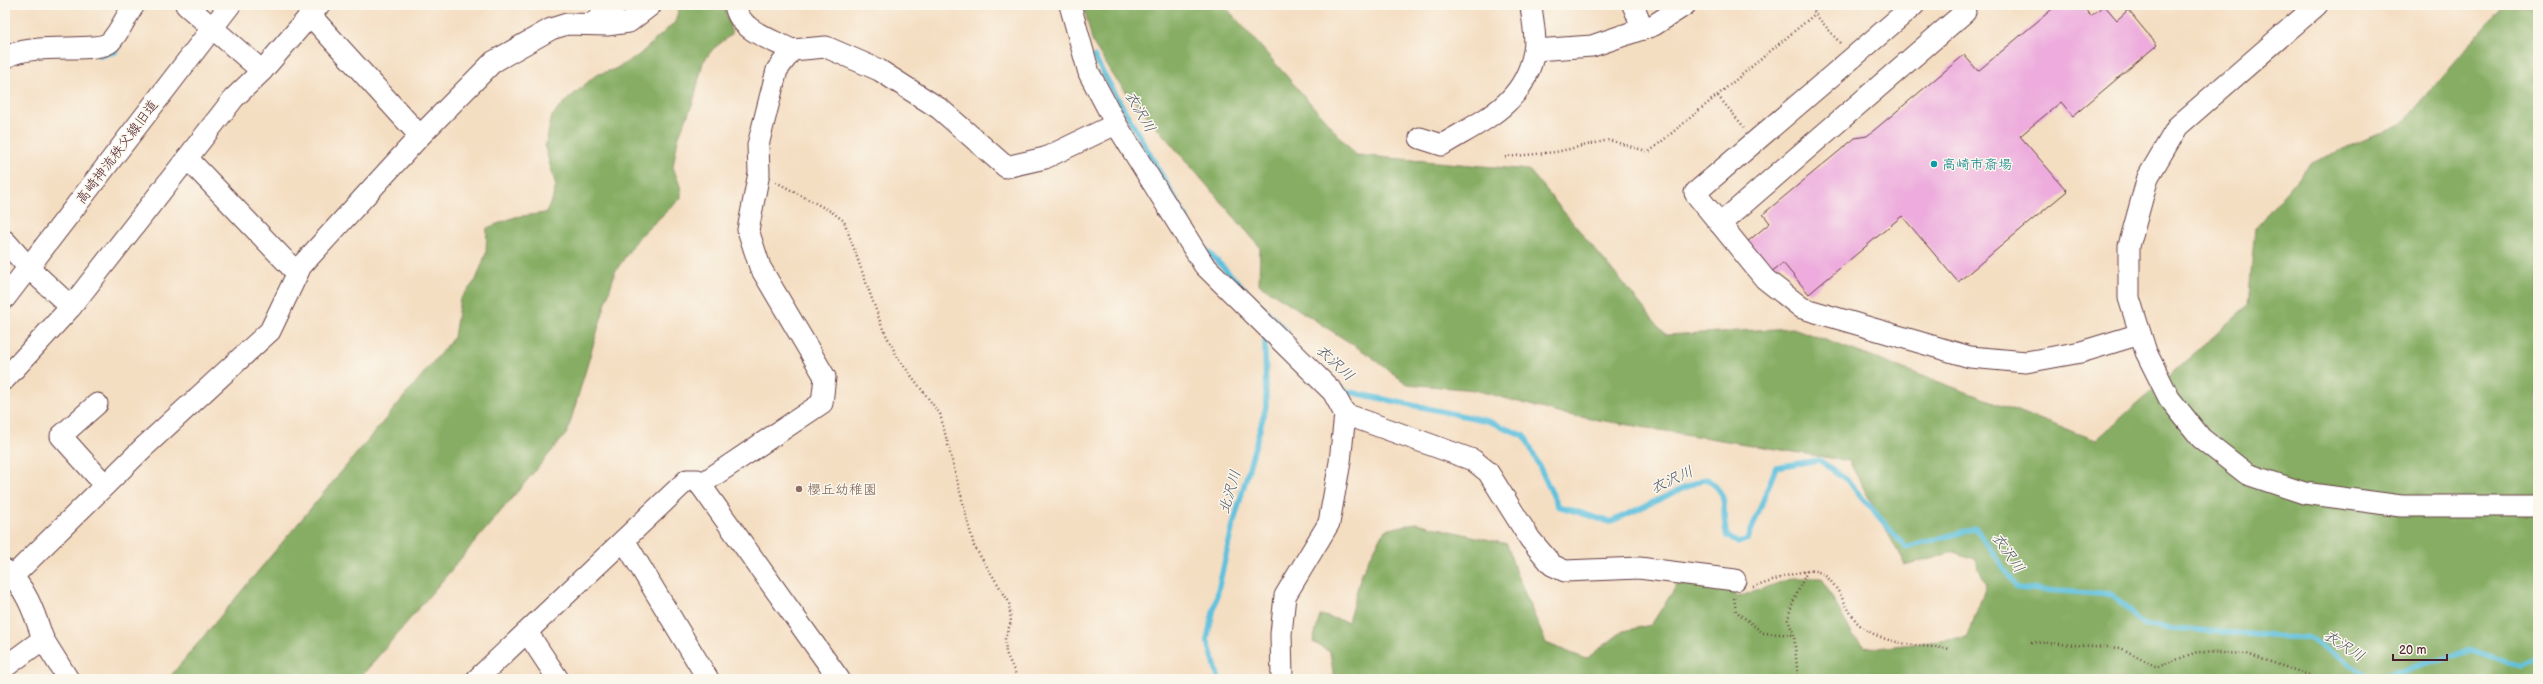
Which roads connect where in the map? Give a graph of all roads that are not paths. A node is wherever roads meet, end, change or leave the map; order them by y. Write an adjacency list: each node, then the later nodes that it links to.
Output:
1 (134, 5): 20 (street)
2 (186, 5): 16 (street)
3 (230, 5): 16 (street, 高崎神流秩父線旧道)
4 (614, 5): 15 (street)
5 (651, 5): 15 (street)
6 (735, 5): 18 (street)
7 (1070, 5): 22 (street)
8 (1531, 5): 19 (street)
9 (1633, 5): 17 (street)
10 (1685, 5): 17 (street)
11 (1914, 5): 26 (street)
12 (2317, 5): 32 (street)
13 (1966, 8): 26 (street)
14 (314, 10): 21 (street); 23 (street)
15 (591, 24): 23 (street)
16 (212, 28): 21 (street); 28 (street, 高崎神流秩父線旧道)
17 (1643, 29): 19 (street)
18 (792, 50): 22 (street); 36 (street)
19 (1535, 50): 24 (street)
20 (5, 58)
21 (262, 71): 25 (street)
22 (1116, 124): 35 (street)
23 (420, 136): 29 (street)
24 (1420, 138)
25 (187, 158): 29 (street); 31 (street)
26 (1720, 224): 32 (street)
27 (5, 241): 28 (street)
28 (28, 268): 30 (street, 高崎神流秩父線旧道); 31 (street)
29 (297, 273): 37 (street)
30 (5, 298)
31 (71, 307): 33 (street)
32 (2140, 334): 38 (street)
33 (5, 379)
34 (97, 404): 37 (street)
35 (1345, 414): 41 (street); 50 (street)
36 (700, 484): 39 (street); 49 (street)
37 (105, 485): 40 (street)
38 (2538, 506)
39 (624, 540): 42 (street); 48 (street)
40 (9, 573): 43 (street)
41 (1733, 580)
42 (528, 632): 46 (street); 47 (street)
43 (43, 639): 44 (street); 45 (street)
44 (5, 667)
45 (68, 679)
46 (478, 679)
47 (558, 679)
48 (708, 679)
49 (839, 679)
50 (1282, 679)

